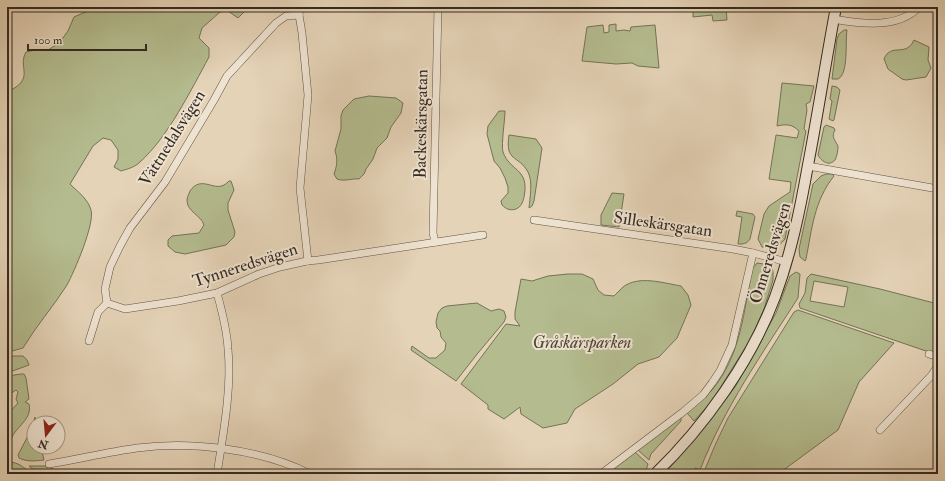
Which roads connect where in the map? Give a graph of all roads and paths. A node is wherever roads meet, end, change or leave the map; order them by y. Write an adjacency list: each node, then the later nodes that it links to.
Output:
1 (438, 7): 10 (street, Backeskärsgatan)
2 (836, 7): 5 (street, Önneredsvägen)
3 (919, 7): 5 (street)
4 (300, 11): 12 (street, Vättnedalsvägen); 15 (street, Vättnedalsvägen)
5 (833, 19): 6 (street, Önneredsvägen)
6 (808, 166): 7 (street); 13 (street, Önneredsvägen)
7 (938, 189)
8 (534, 220): 11 (street, Silleskärsgatan)
9 (483, 235): 10 (street, Tynneredsvägen)
10 (435, 242): 12 (street, Tynneredsvägen)
11 (753, 253): 13 (street, Silleskärsgatan); 25 (street)
12 (308, 261): 14 (street, Tynneredsvägen)
13 (787, 262): 26 (street, Önneredsvägen)
14 (217, 293): 15 (street, Tynneredsvägen); 21 (street)
15 (107, 303): 16 (street)
16 (89, 342)
17 (929, 354): 18 (street)
18 (938, 357)
19 (938, 366): 20 (street)
20 (880, 430)
21 (221, 449): 22 (street); 23 (street); 24 (street)
22 (50, 464)
23 (217, 474)
24 (310, 474)
25 (601, 474)
26 (655, 474)

